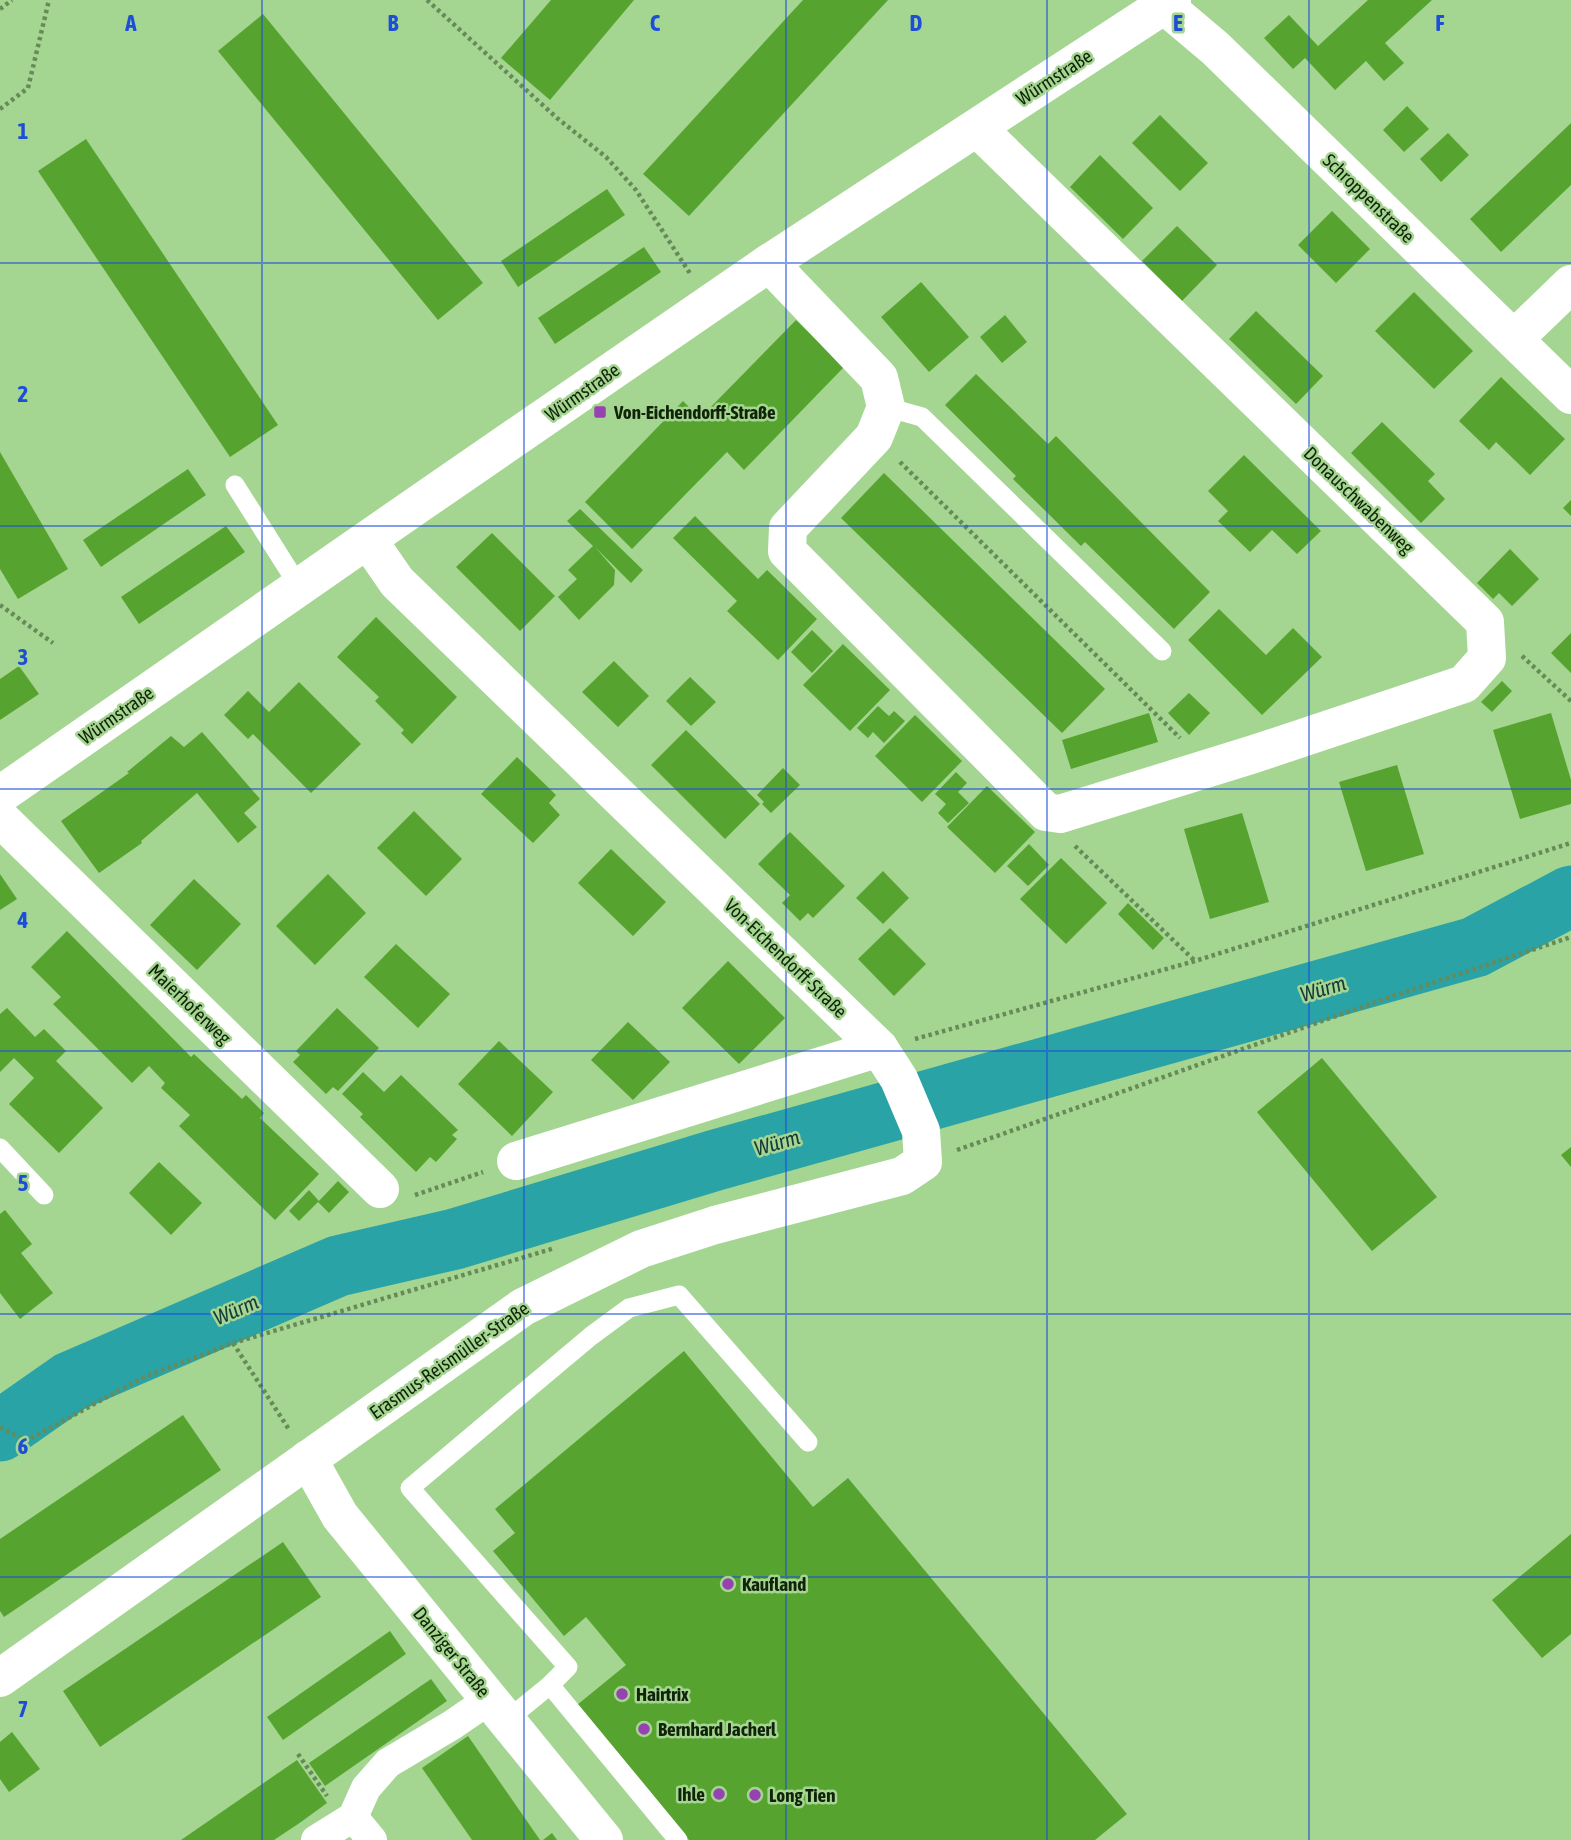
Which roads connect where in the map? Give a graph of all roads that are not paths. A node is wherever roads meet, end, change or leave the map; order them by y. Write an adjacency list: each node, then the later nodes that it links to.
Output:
1 (1165, 2): 2 (street, Würmstraße); 5 (street, Schroppenstraße)
2 (977, 128): 3 (street, Würmstraße); 7 (street, Donauschwabenweg)
3 (769, 263): 7 (street); 9 (street, Würmstraße)
4 (1571, 284): 5 (street)
5 (1514, 339): 6 (street, Schroppenstraße)
6 (1571, 395)
7 (880, 422): 11 (lane)
8 (235, 485): 10 (lane)
9 (368, 540): 10 (street, Würmstraße); 14 (street, Von-Eichendorff-Straße)
10 (300, 588): 12 (street, Würmstraße)
11 (1162, 652)
12 (0, 795)
13 (0, 818): 18 (street, Maierhoferweg)
14 (889, 1063): 15 (street, Von-Eichendorff-Straße); 17 (street)
15 (921, 1131): 21 (street, Erasmus-Reismüller-Straße)
16 (0, 1148): 19 (lane)
17 (516, 1161)
18 (380, 1189)
19 (44, 1195)
20 (808, 1442): 23 (lane)
21 (308, 1459): 22 (street, Erasmus-Reismüller-Straße); 24 (street, Danziger Straße)
22 (0, 1678)
23 (551, 1685): 24 (lane); 29 (lane)
24 (498, 1710): 25 (street); 28 (street, Danziger Straße)
25 (353, 1817): 26 (street); 27 (street)
26 (316, 1840)
27 (372, 1840)
28 (604, 1840)
29 (678, 1840)

